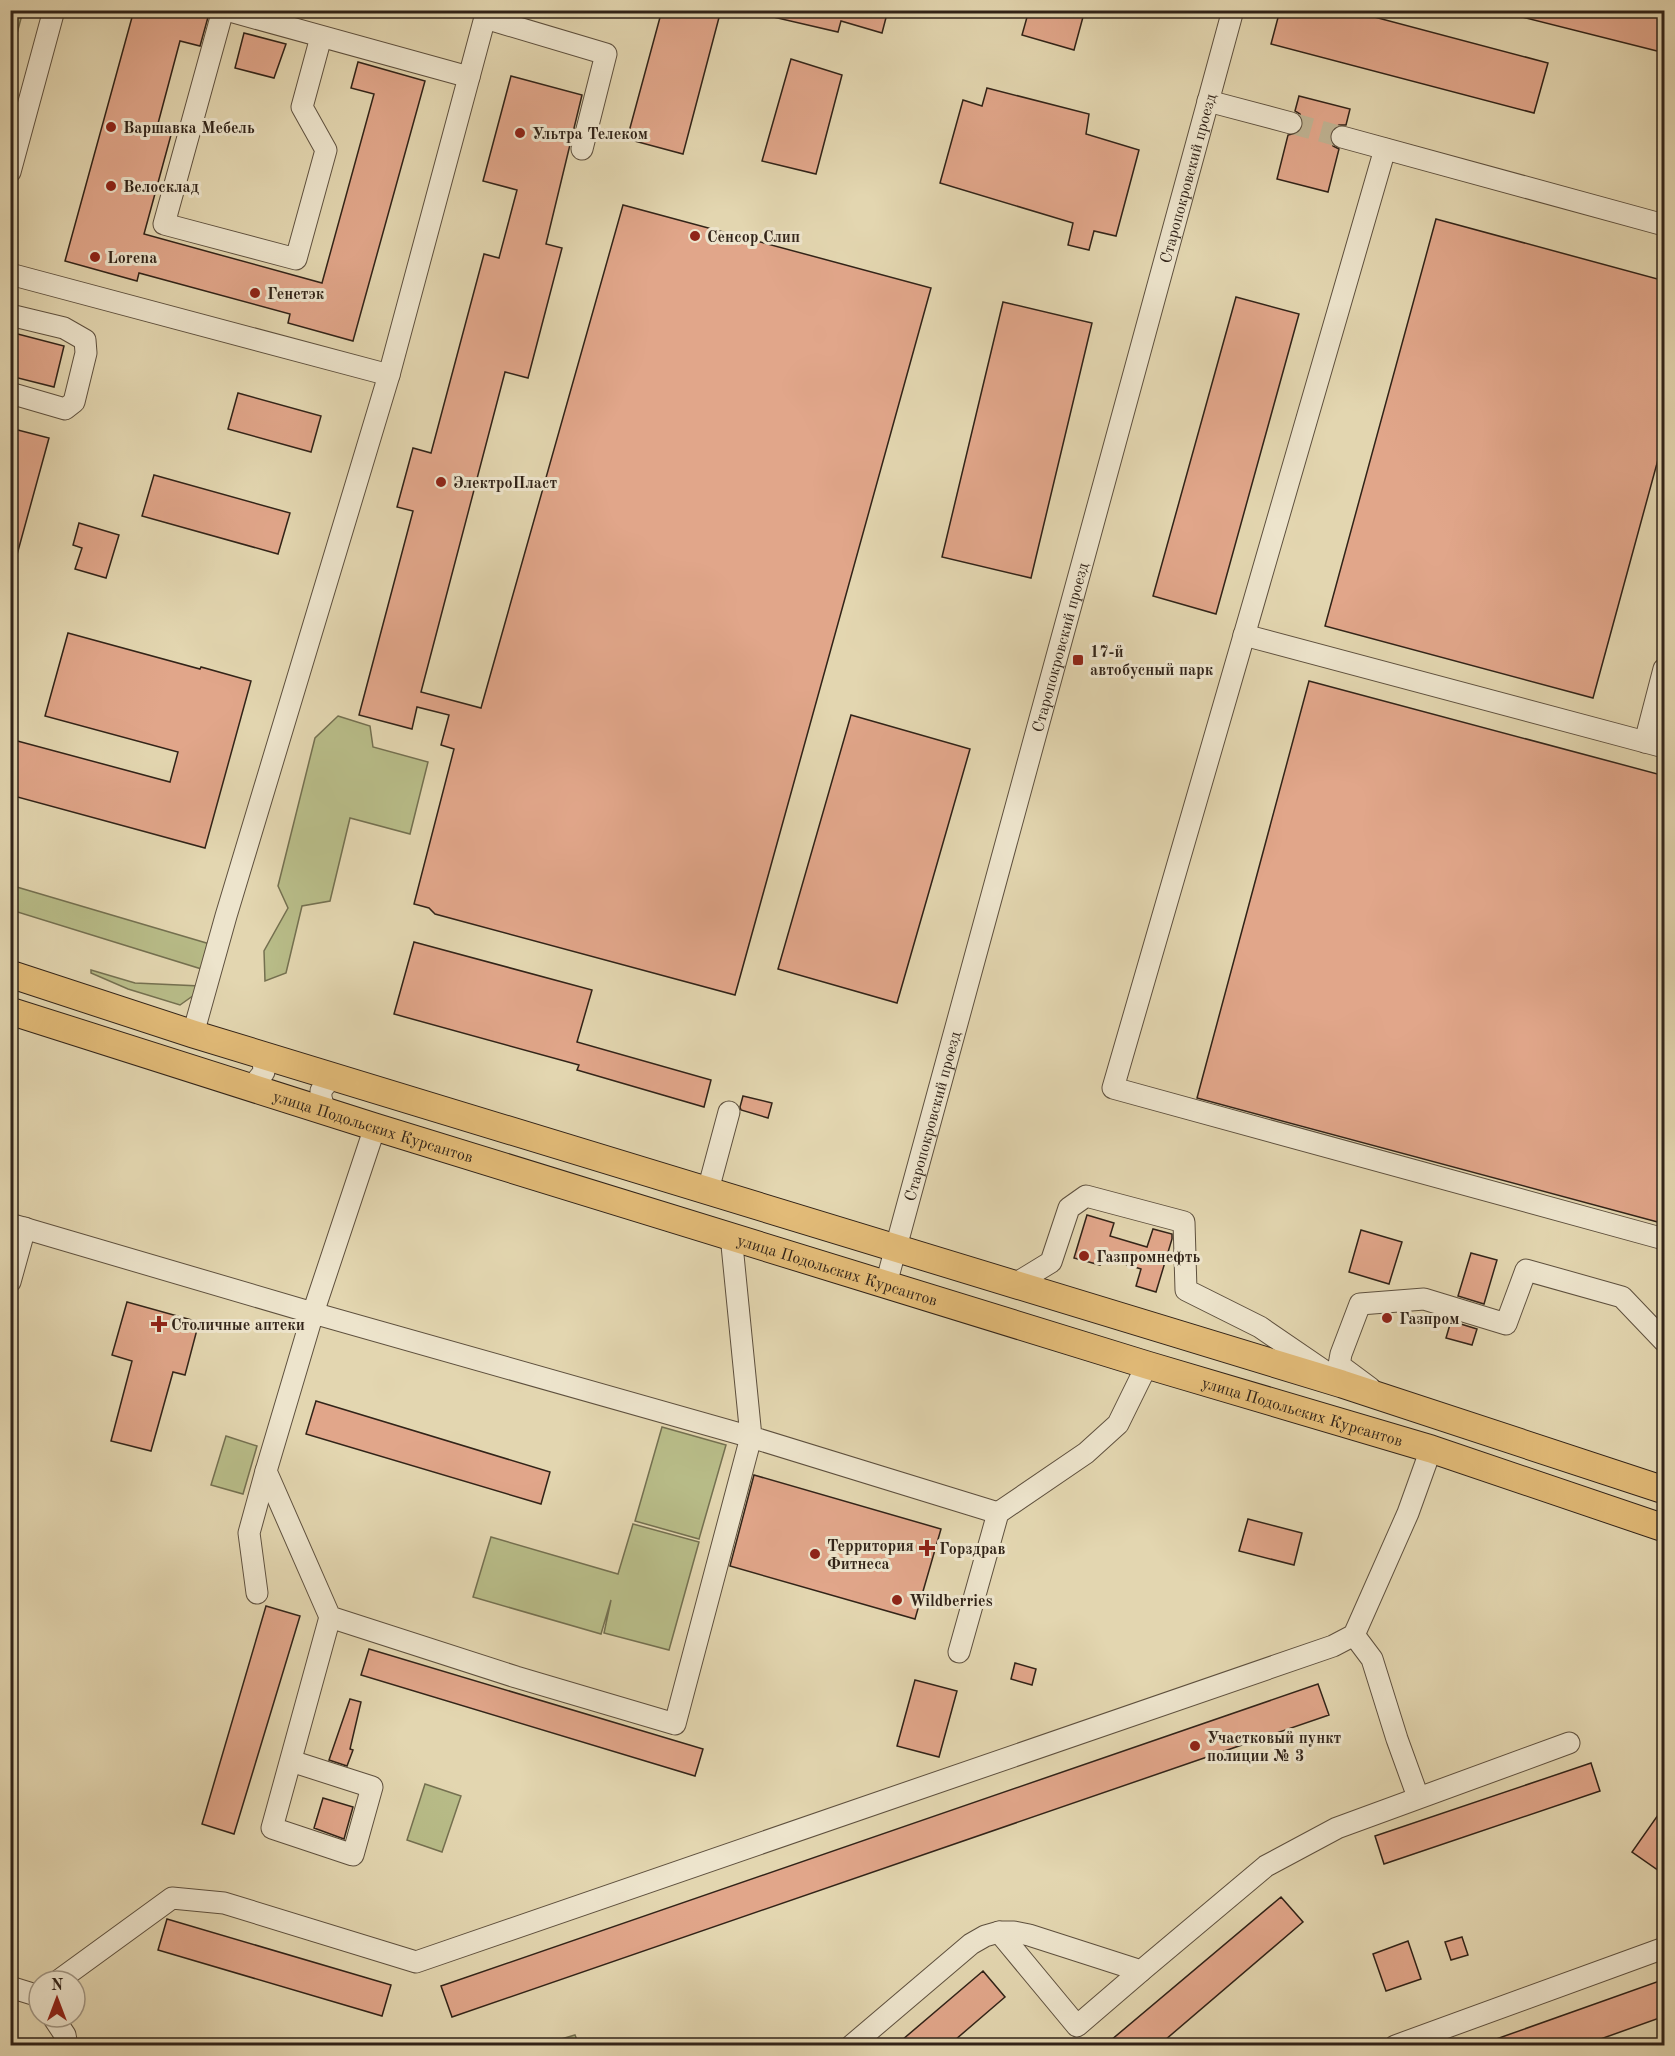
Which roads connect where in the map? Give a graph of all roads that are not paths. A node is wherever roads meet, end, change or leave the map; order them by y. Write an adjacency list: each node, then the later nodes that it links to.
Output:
1 (54, 10): 12 (street)
2 (224, 10): 5 (street); 5 (street)
3 (1233, 10): 7 (street, Старопокровский проезд)
4 (486, 14): 6 (street); 10 (street)
5 (321, 37): 6 (street)
6 (469, 77): 16 (street)
7 (1208, 101): 8 (street); 34 (street, Старопокровский проезд)
8 (1291, 123)
9 (1342, 137): 11 (street)
10 (582, 149)
11 (1385, 149): 13 (street); 18 (street)
12 (10, 172)
13 (1665, 225)
14 (11, 275): 16 (street)
15 (10, 315): 17 (street)
16 (389, 375): 23 (street)
17 (10, 393)
18 (1244, 635): 20 (street); 33 (street)
19 (1665, 669): 20 (street)
20 (1655, 745)
21 (10, 974): 23 (main road)
22 (10, 1011): 26 (main road, улица Подольских Курсантов)
23 (193, 1034): 24 (main road)
24 (252, 1051): 25 (main road); 26 (street)
25 (344, 1079): 28 (street); 30 (main road)
26 (242, 1084): 28 (main road, улица Подольских Курсантов)
27 (729, 1112): 30 (street)
28 (333, 1114): 29 (main road, улица Подольских Курсантов)
29 (375, 1127): 32 (main road, улица Подольских Курсантов); 38 (street)
30 (708, 1190): 34 (main road)
31 (18, 1226): 35 (street); 38 (street)
32 (731, 1235): 36 (main road, улица Подольских Курсантов); 43 (street)
33 (1665, 1239)
34 (896, 1248): 36 (street, Старопокровский проезд); 37 (main road)
35 (10, 1282)
36 (886, 1284): 40 (main road, улица Подольских Курсантов)
37 (1015, 1284): 41 (main road); 41 (street)
38 (313, 1313): 43 (street); 45 (street)
39 (1665, 1341): 42 (street)
40 (1147, 1365): 44 (main road, улица Подольских Курсантов); 47 (street)
41 (1342, 1384): 42 (main road)
42 (1383, 1397): 46 (main road)
43 (751, 1437): 47 (street); 50 (street)
44 (1431, 1449): 48 (main road, улица Подольских Курсантов); 51 (street)
45 (266, 1471): 49 (street); 50 (street)
46 (1665, 1490)
47 (998, 1513): 52 (street)
48 (1665, 1528)
49 (257, 1593)
50 (330, 1617): 54 (street)
51 (1354, 1635): 55 (street); 58 (street)
52 (959, 1652)
53 (1569, 1743): 55 (street)
54 (291, 1761): 54 (street)
55 (1418, 1797): 59 (street)
56 (999, 1932): 59 (street); 59 (street); 64 (street)
57 (1665, 1948): 65 (street)
58 (74, 1969)
59 (1141, 1971)
60 (10, 1987): 61 (street)
61 (27, 1992)
62 (61, 2029): 63 (street)
63 (67, 2046)
64 (851, 2046)
65 (1395, 2046)

